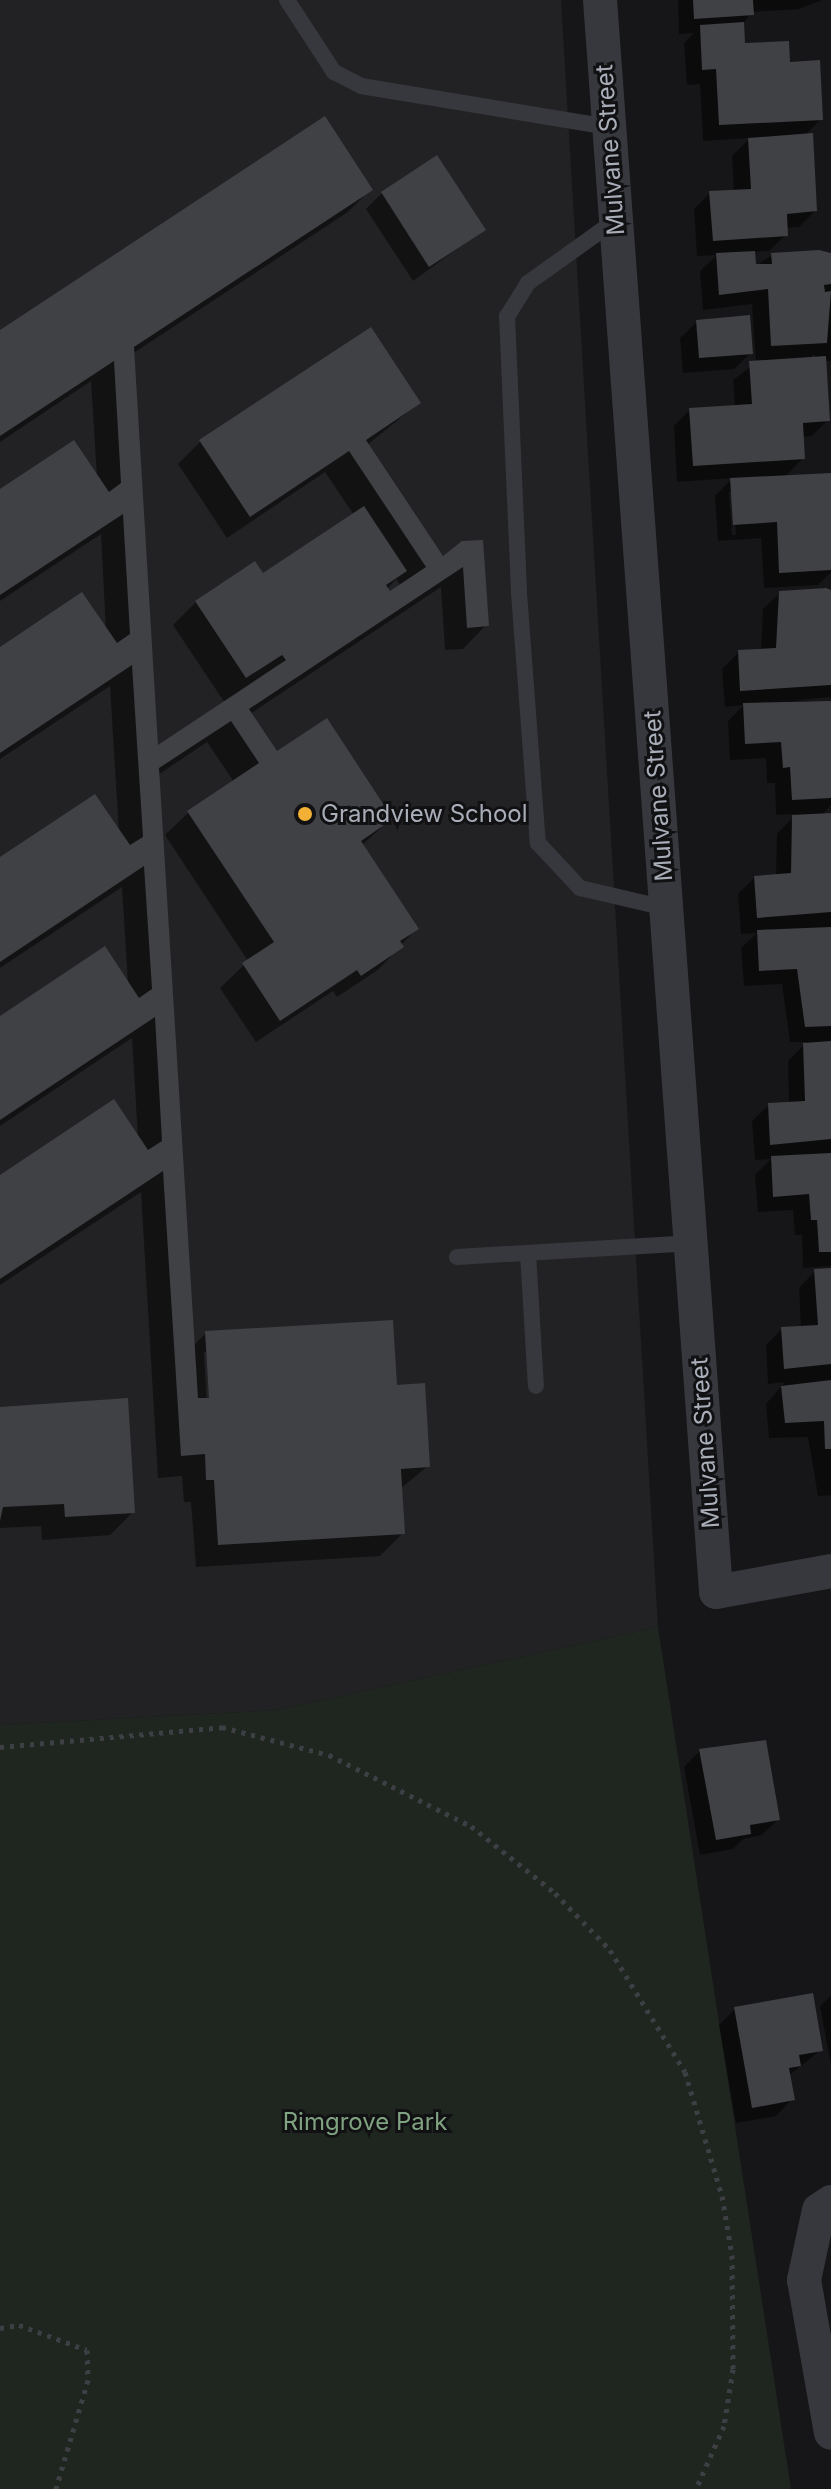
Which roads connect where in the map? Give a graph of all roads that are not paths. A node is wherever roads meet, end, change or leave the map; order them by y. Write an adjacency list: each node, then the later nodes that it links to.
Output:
1 (287, 0): 3 (lane)
2 (600, 0): 3 (street, Mulvane Street)
3 (609, 127): 4 (street, Mulvane Street)
4 (616, 220): 5 (street, Mulvane Street); 5 (lane)
5 (666, 908): 6 (street, Mulvane Street)
6 (690, 1243): 7 (lane); 10 (street, Mulvane Street)
7 (528, 1253): 8 (lane); 9 (lane)
8 (457, 1257)
9 (536, 1386)
10 (831, 1571)
11 (825, 2206): 12 (street)
12 (831, 2433)

